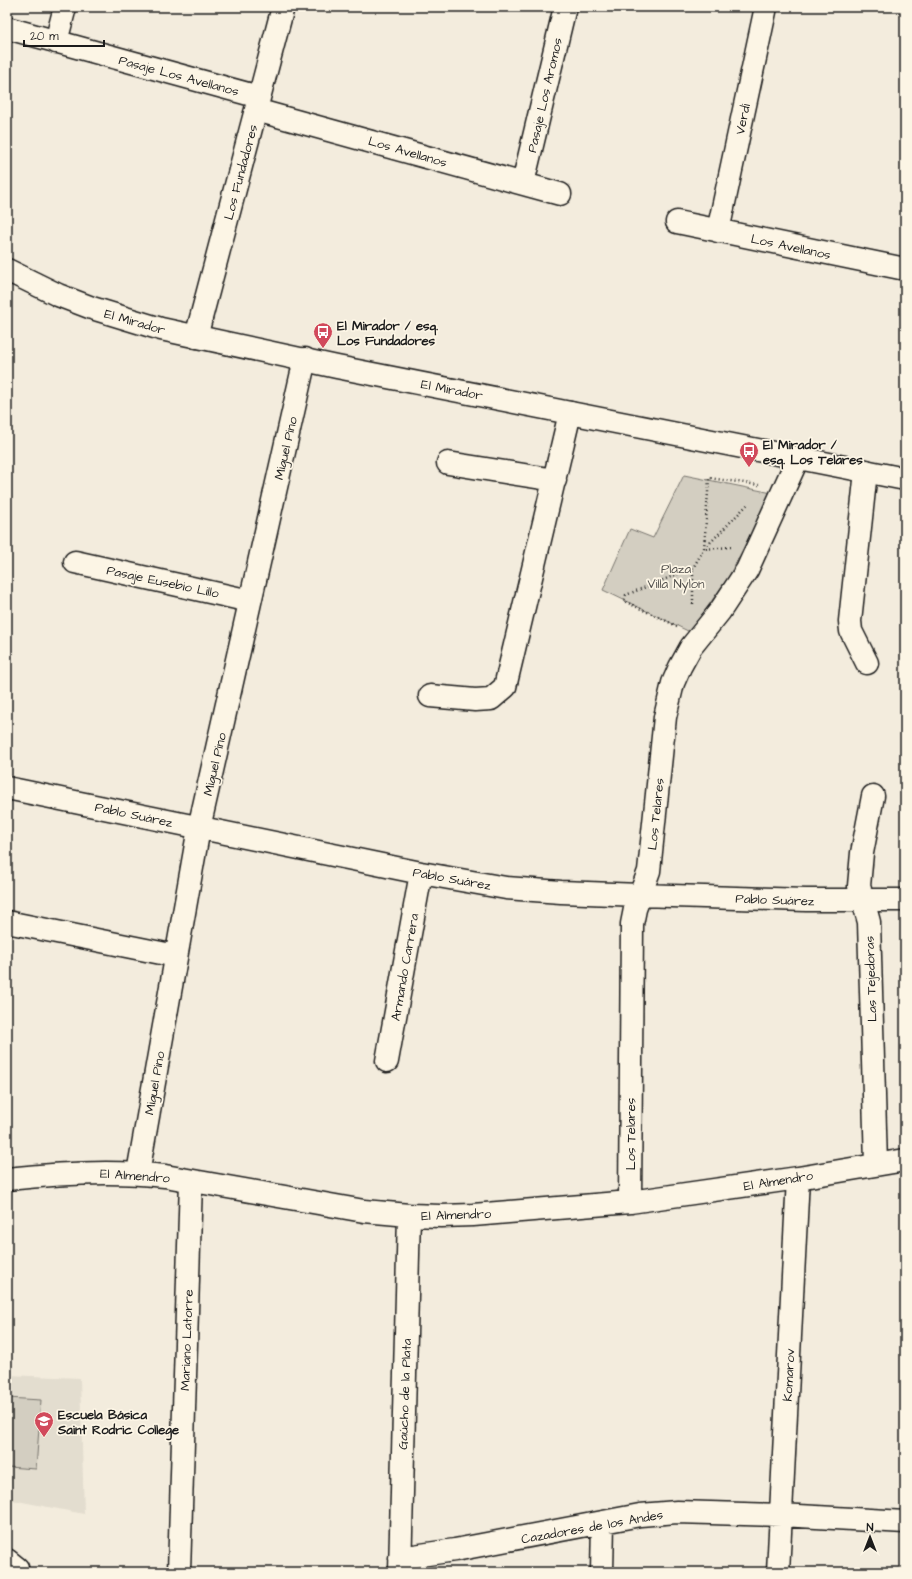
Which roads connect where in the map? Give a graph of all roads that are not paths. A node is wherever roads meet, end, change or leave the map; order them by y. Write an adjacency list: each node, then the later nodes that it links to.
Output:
1 (65, 7): 6 (street)
2 (283, 7): 7 (street, Los Fundadores)
3 (565, 7): 8 (street, Pasaje Los Aromos)
4 (766, 7): 11 (street, Verdi)
5 (7, 28): 6 (street, Pasaje Los Avellanos)
6 (56, 42): 7 (street, Pasaje Los Avellanos)
7 (258, 103): 8 (street, Los Avellanos); 14 (street, Los Fundadores)
8 (523, 183): 9 (street, Los Avellanos)
9 (560, 194)
10 (677, 222): 11 (street, Los Avellanos)
11 (718, 231): 12 (street, Los Avellanos)
12 (905, 269)
13 (7, 270): 14 (street, El Mirador)
14 (196, 337): 15 (street, El Mirador)
15 (305, 359): 16 (street, El Mirador); 23 (street, Miguel Pino)
16 (570, 413): 17 (street, El Mirador); 21 (street)
17 (798, 458): 19 (street, El Mirador); 30 (street, Los Telares)
18 (448, 463): 21 (street)
19 (866, 471): 20 (street, El Mirador); 24 (street)
20 (905, 479)
21 (555, 480): 25 (street)
22 (75, 562): 23 (street, Pasaje Eusebio Lillo)
23 (250, 601): 28 (street, Miguel Pino)
24 (867, 663)
25 (430, 696)
26 (7, 788): 28 (street, Pablo Suárez)
27 (873, 796): 32 (street, Las Tejedoras)
28 (199, 828): 29 (street, Pablo Suárez); 34 (street, Miguel Pino)
29 (421, 873): 30 (street, Pablo Suárez); 35 (street, Armando Carrera)
30 (640, 895): 32 (street, Pablo Suárez); 42 (street, Los Telares)
31 (905, 900): 32 (street, Pablo Suárez)
32 (863, 901): 37 (street, Las Tejedoras)
33 (7, 922): 34 (street)
34 (176, 956): 38 (street, Miguel Pino)
35 (387, 1061)
36 (905, 1160): 37 (street, El Almendro)
37 (876, 1164): 39 (street, El Almendro)
38 (138, 1173): 40 (street, El Almendro); 41 (street, El Almendro)
39 (798, 1178): 42 (street, El Almendro); 44 (street, Komarov)
40 (7, 1179)
41 (191, 1181): 43 (street, El Almendro); 50 (street, Mariano Latorre)
42 (630, 1202): 43 (street, El Almendro)
43 (409, 1216): 48 (street, Gaúcho de la Plata)
44 (781, 1515): 45 (street, Cazadores de los Andes); 46 (street, Cazadores de los Andes); 52 (street, Komarov)
45 (603, 1522): 48 (street, Cazadores de los Andes); 51 (street)
46 (905, 1522)
47 (7, 1560): 49 (street)
48 (400, 1565)
49 (16, 1572)
50 (179, 1572)
51 (602, 1572)
52 (778, 1572)

